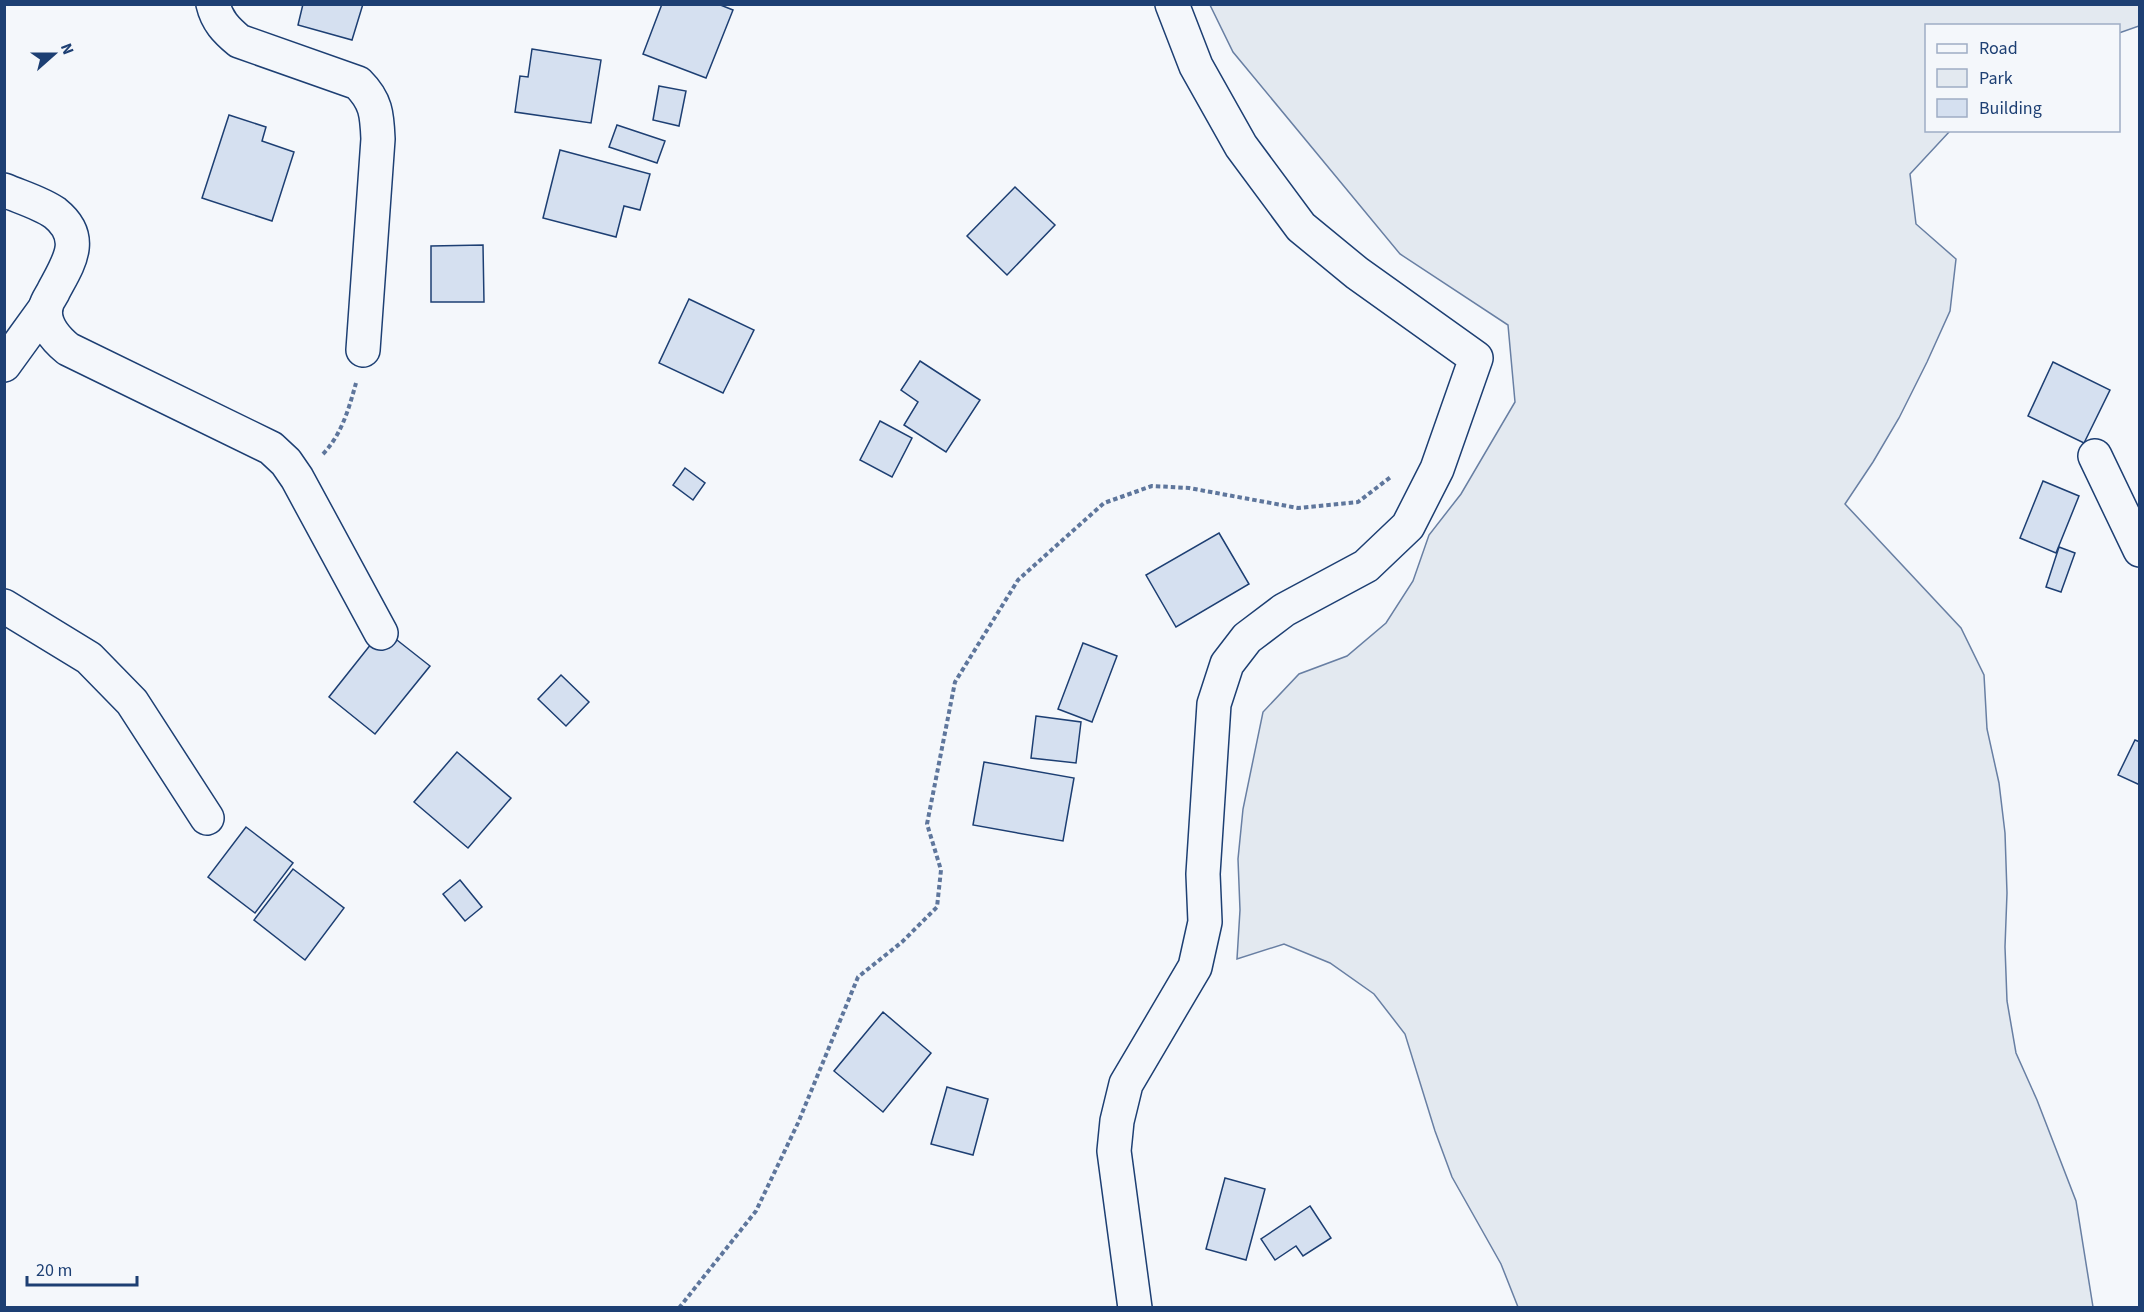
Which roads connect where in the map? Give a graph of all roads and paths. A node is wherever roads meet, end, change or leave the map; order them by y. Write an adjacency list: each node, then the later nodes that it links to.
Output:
1 (213, 4): 5 (street)
2 (1172, 4): 15 (street)
3 (4, 190): 4 (street)
4 (46, 307): 6 (street); 9 (street)
5 (363, 350): 9 (path)
6 (4, 365)
7 (2095, 456): 10 (street)
8 (1394, 475): 14 (path)
9 (297, 478): 12 (street)
10 (2139, 550)
11 (4, 606): 13 (street)
12 (381, 633)
13 (207, 818)
14 (679, 1308)
15 (1135, 1308)

